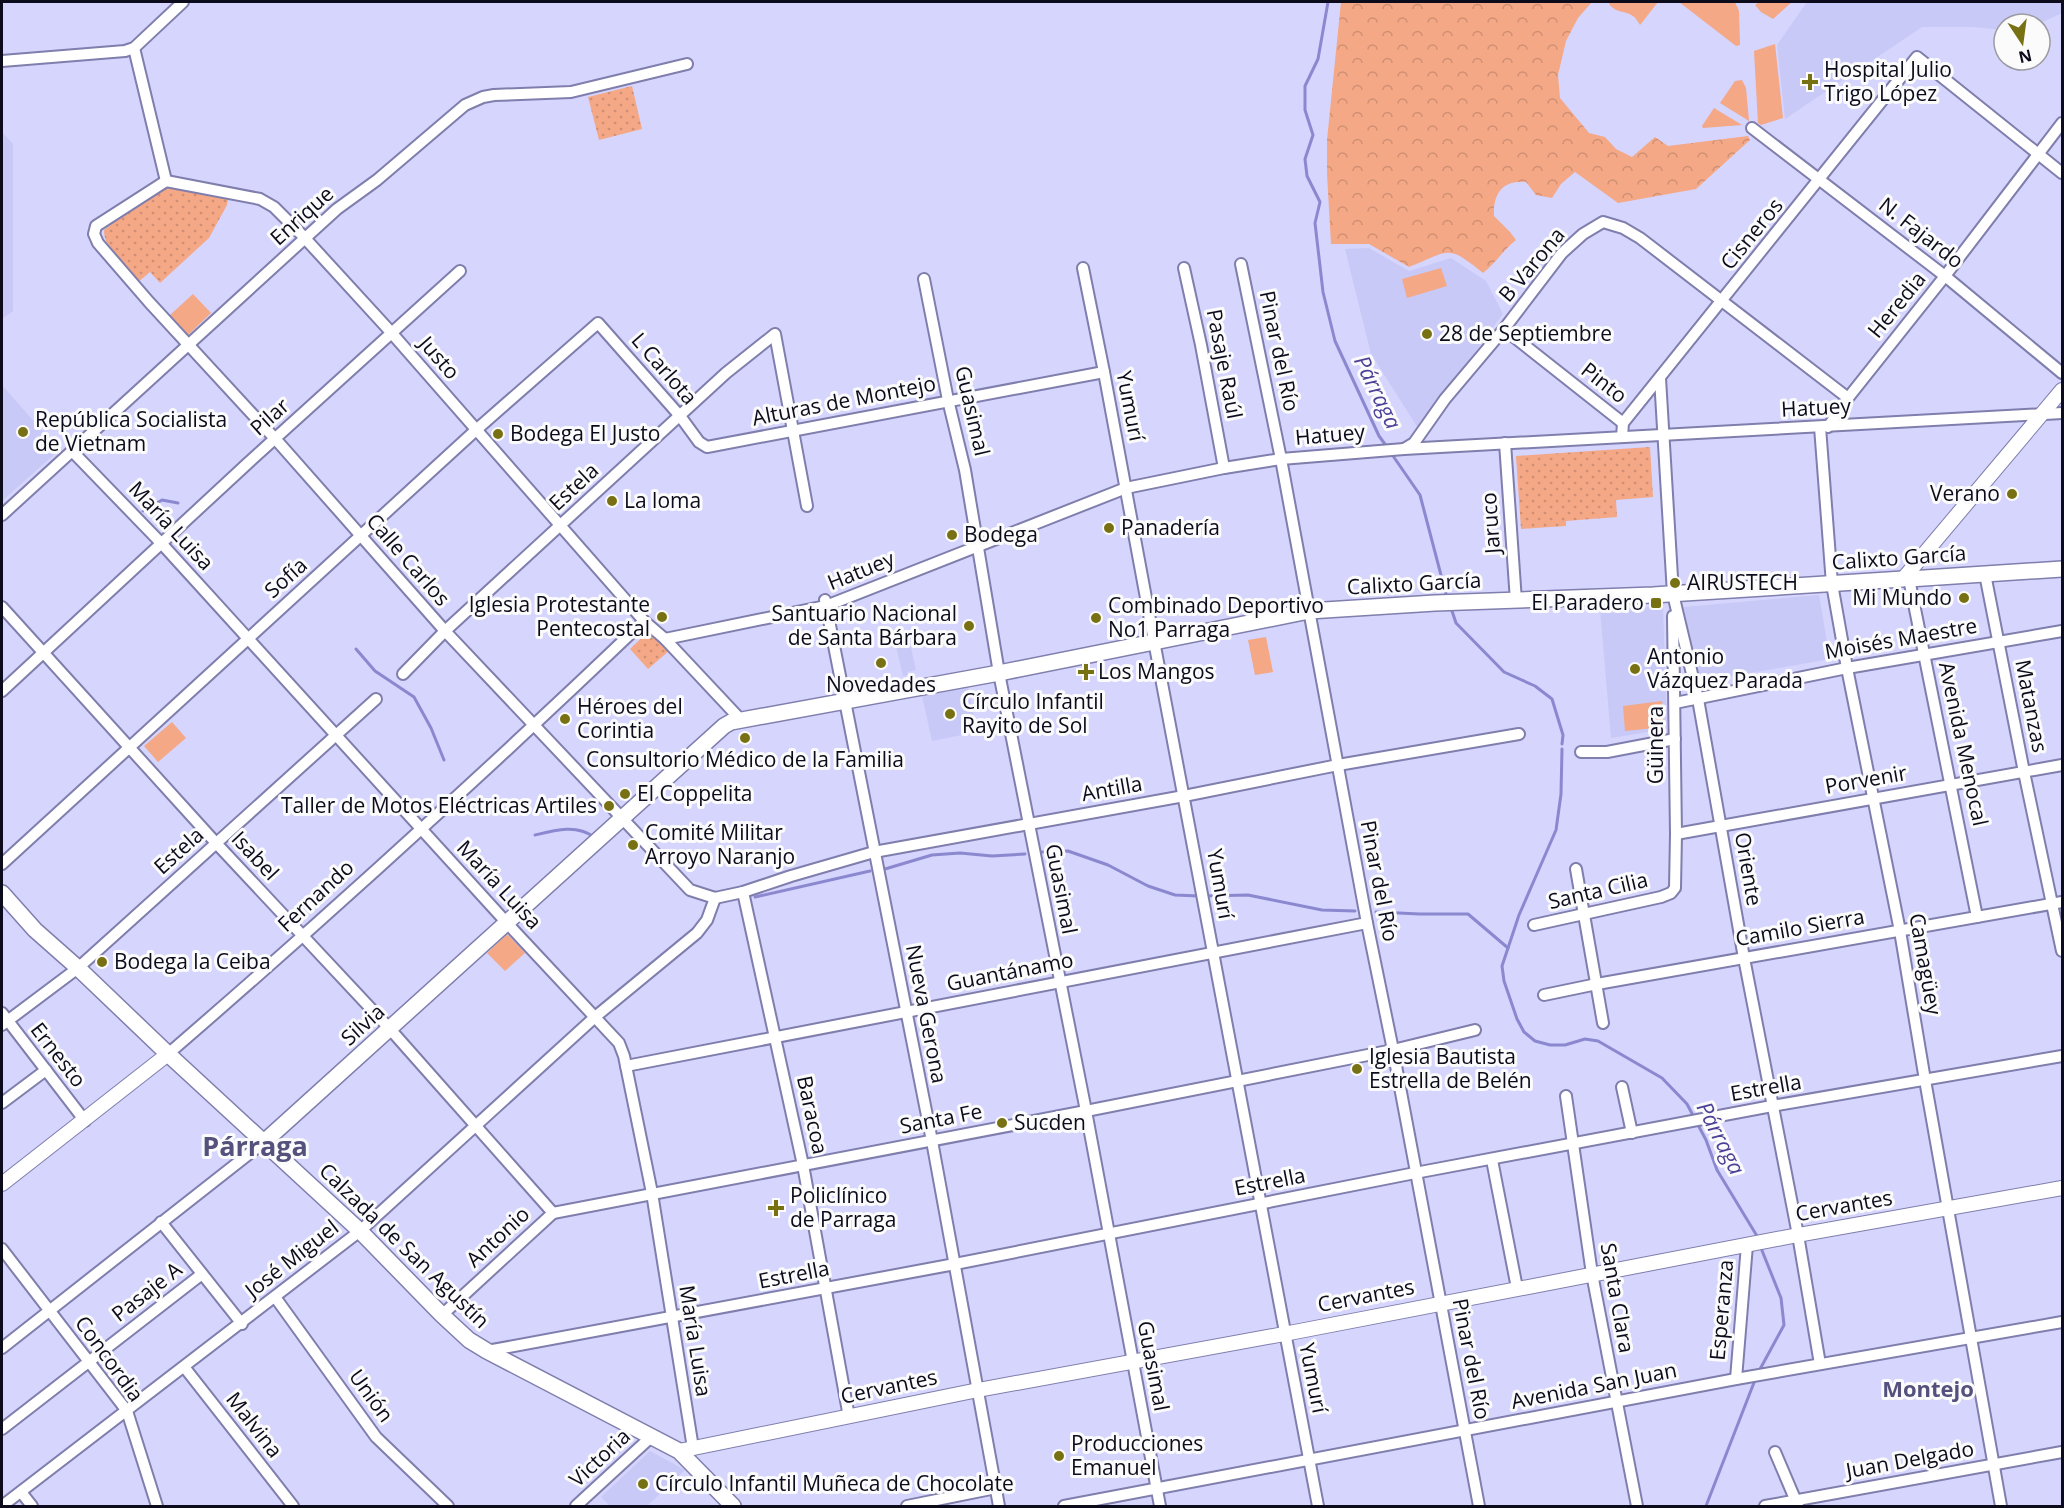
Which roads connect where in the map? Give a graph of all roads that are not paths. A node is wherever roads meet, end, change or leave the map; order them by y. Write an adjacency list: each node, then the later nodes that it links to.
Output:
1 (183, 2): 2 (street)
2 (134, 48): 3 (street); 10 (street)
3 (2, 61)
4 (687, 64): 11 (street, Enrique)
5 (2062, 123): 7 (street, Heredia)
6 (1752, 128): 9 (street, N. Fajardo)
7 (2038, 153): 8 (street); 9 (street, Cisneros); 16 (street, Heredia)
8 (2062, 173)
9 (1821, 179): 16 (street, N. Fajardo); 18 (street, Cisneros)
10 (166, 182): 11 (street, Justo); 22 (street, Calle Carlos)
11 (305, 238): 21 (street, Justo); 22 (street, Enrique)
12 (1241, 264): 43 (street, Pinar del Río)
13 (1083, 267): 23 (street, Yumurí)
14 (1184, 268): 44 (street, Pasaje Raúl)
15 (460, 271): 21 (street, Pilar)
16 (1945, 276): 24 (street, N. Fajardo); 27 (street, Heredia)
17 (924, 279): 28 (street, Guasimal)
18 (1722, 301): 20 (street, B Varona); 25 (street, Cisneros); 27 (street)
19 (598, 323): 31 (street, L Carlota); 34 (street, Sofía)
20 (1503, 329): 32 (street, Pinto); 41 (street, B Varona)
21 (392, 334): 34 (street, Justo); 38 (street, Pilar)
22 (189, 345): 38 (street, Calle Carlos); 42 (street, Enrique)
23 (1104, 372): 28 (street, Alturas de Montejo); 45 (street, Yumurí)
24 (2062, 373)
25 (1660, 378): 32 (street, Cisneros); 36 (street, Oriente)
26 (2062, 390): 30 (street)
27 (1848, 398): 33 (street, Heredia)
28 (948, 400): 35 (street, Alturas de Montejo); 51 (street, Guasimal)
29 (2062, 414): 30 (street, Hatuey)
30 (2040, 415): 33 (street, Hatuey); 54 (street)
31 (680, 416): 35 (street, Estela); 39 (street, L Carlota); 48 (street, Estela)
32 (1623, 423): 37 (street)
33 (1824, 427): 36 (street, Hatuey); 55 (street, Camagüey)
34 (476, 430): 48 (street, Justo); 49 (street, Sofía)
35 (792, 431): 39 (street, Alturas de Montejo); 46 (street)
36 (1664, 436): 37 (street, Hatuey); 56 (street, Oriente)
37 (1622, 437): 40 (street, Hatuey)
38 (275, 438): 49 (street, Calle Carlos); 50 (street, Pilar)
39 (699, 442)
40 (1505, 443): 41 (street, Hatuey); 57 (street, Jaruco)
41 (1404, 449): 43 (street, Hatuey)
42 (72, 451): 47 (street, Enrique); 50 (street, María Luisa)
43 (1281, 459): 44 (street, Hatuey); 60 (street, Pinar del Río)
44 (1224, 468): 45 (street, Hatuey)
45 (1126, 488): 51 (street, Hatuey); 66 (street, Yumurí)
46 (807, 506)
47 (2, 515)
48 (560, 526): 61 (street, Justo); 62 (street, Estela)
49 (362, 536): 62 (street, Calle Carlos); 64 (street, Sofía)
50 (162, 544): 64 (street, María Luisa); 68 (street, Pilar)
51 (977, 546): 58 (street, Hatuey); 71 (street, Guasimal)
52 (2062, 569): 53 (main road, Calixto García)
53 (1985, 574): 54 (main road, Calixto García); 67 (street, Matanzas)
54 (1906, 579): 55 (main road, Calixto García); 69 (street, Avenida Menocal)
55 (1832, 584): 56 (main road, Calixto García); 70 (street, Camagüey)
56 (1673, 594): 57 (main road, Calixto García); 75 (street, Oriente); 77 (street, Güinera)
57 (1516, 601): 60 (main road, Calixto García)
58 (826, 603): 65 (street, Hatuey); 76 (street, Nueva Gerona)
59 (2, 607): 68 (street, Isabel)
60 (1309, 611): 66 (main road, Calixto García); 85 (street, Pinar del Río)
61 (644, 621): 65 (street, Justo); 79 (street, Fernando)
62 (445, 631): 72 (street, Estela); 79 (street, Calle Carlos)
63 (2062, 631): 67 (street, Moisés Maestre)
64 (248, 638): 81 (street, María Luisa); 83 (street, Sofía)
65 (665, 639): 78 (street, Justo)
66 (1154, 641): 71 (main road, Calixto García); 89 (street, Yumurí)
67 (1999, 642): 69 (street, Moisés Maestre); 87 (street, Matanzas)
68 (43, 654): 73 (street, Pilar); 83 (street, Isabel)
69 (1924, 655): 70 (street, Moisés Maestre); 88 (street, Avenida Menocal)
70 (1847, 668): 75 (street, Moisés Maestre); 90 (street, Camagüey)
71 (999, 673): 76 (main road, Calixto García); 92 (street, Guasimal)
72 (404, 674)
73 (2, 691)
74 (376, 699): 81 (street, Estela)
75 (1698, 699): 77 (street, Moisés Maestre); 93 (street, Oriente)
76 (846, 702): 78 (main road, Calixto García); 97 (street, Nueva Gerona)
77 (1676, 703): 82 (street, Güinera)
78 (741, 720): 91 (main road, Silvia)
79 (534, 725): 91 (street, Calle Carlos); 94 (street, Fernando)
80 (1519, 734): 85 (street, Antilla)
81 (337, 735): 94 (street, María Luisa); 96 (street, Estela)
82 (1675, 740): 84 (street); 95 (street, Güinera)
83 (130, 747): 96 (street, Isabel); 98 (street, Sofía)
84 (1581, 752)
85 (1338, 765): 89 (street, Antilla); 108 (street, Pinar del Río)
86 (2062, 765): 87 (street, Porvenir)
87 (2024, 772): 88 (street, Porvenir); 104 (street, Matanzas)
88 (1951, 784): 90 (street, Porvenir); 106 (street, Avenida Menocal)
89 (1184, 796): 92 (street, Antilla); 113 (street, Yumurí)
90 (1873, 798): 93 (street, Porvenir); 110 (street, Camagüey)
91 (623, 818): 103 (street, Calle Carlos); 107 (main road, Silvia)
92 (1028, 824): 97 (street, Antilla); 116 (street, Guasimal)
93 (1720, 826): 95 (street, Porvenir); 114 (street, Oriente)
94 (420, 828): 107 (street, María Luisa); 111 (street, Fernando)
95 (1676, 834): 102 (street, Güinera)
96 (216, 843): 111 (street, Isabel); 115 (street, Estela)
97 (874, 852): 100 (street, Antilla); 119 (street, Nueva Gerona)
98 (2, 864)
99 (1576, 869): 105 (street)
100 (743, 892): 103 (street, Antilla); 125 (street, Baracoa)
101 (2, 893): 115 (main road, Calzada de San Agustín)
102 (1671, 893): 105 (street, Santa Cilia)
103 (715, 898): 120 (street, José Miguel)
104 (2058, 902): 106 (street, Camilo Sierra); 112 (street, Matanzas)
105 (1584, 913): 109 (street, Santa Cilia); 117 (street)
106 (1977, 917): 110 (street, Camilo Sierra)
107 (506, 922): 120 (street, María Luisa); 123 (main road, Silvia)
108 (1367, 923): 113 (street, Guantánamo); 126 (street, Pinar del Río)
109 (1534, 925)
110 (1900, 931): 114 (street, Camilo Sierra); 131 (street, Camagüey)
111 (304, 937): 123 (street, Isabel); 127 (street, Fernando)
112 (2062, 951)
113 (1212, 953): 116 (street, Guantánamo); 132 (street, Yumurí)
114 (1744, 958): 117 (street, Camilo Sierra); 136 (street, Oriente)
115 (78, 968): 121 (street, Estela); 127 (main road, Calzada de San Agustín)
116 (1060, 982): 119 (street, Guantánamo); 137 (street, Guasimal)
117 (1597, 984): 118 (street, Camilo Sierra); 122 (street)
118 (1544, 995)
119 (906, 1012): 125 (street, Guantánamo); 141 (street, Nueva Gerona)
120 (595, 1017): 129 (street, María Luisa); 139 (street, José Miguel)
121 (3, 1019): 130 (street, Ernesto)
122 (1603, 1023)
123 (390, 1029): 139 (street, Isabel); 142 (main road, Silvia)
124 (1476, 1030): 126 (street, Santa Fe)
125 (776, 1038): 129 (street, Guantánamo); 145 (street, Baracoa)
126 (1393, 1050): 132 (street, Santa Fe); 146 (street, Pinar del Río)
127 (168, 1054): 138 (street, Fernando); 142 (main road, Calzada de San Agustín)
128 (2062, 1056): 131 (street, Estrella)
129 (626, 1066): 149 (street, María Luisa)
130 (46, 1070): 135 (street); 138 (street, Ernesto)
131 (1925, 1080): 136 (street, Estrella); 151 (street, Camagüey)
132 (1237, 1081): 137 (street, Santa Fe); 150 (street, Yumurí)
133 (1622, 1087): 140 (street)
134 (1566, 1096): 143 (street, Santa Clara)
135 (2, 1103)
136 (1772, 1106): 140 (street, Estrella); 156 (street, Oriente)
137 (1086, 1111): 141 (street, Santa Fe); 155 (street, Guasimal)
138 (85, 1121): 147 (street, Fernando)
139 (477, 1125): 152 (street, Isabel); 154 (street, José Miguel)
140 (1632, 1133): 143 (street, Estrella)
141 (932, 1141): 145 (street, Santa Fe); 160 (street, Nueva Gerona)
142 (264, 1142): 153 (street, Silvia); 154 (main road, Calzada de San Agustín)
143 (1572, 1145): 144 (street, Estrella); 162 (street, Santa Clara)
144 (1492, 1160): 146 (street, Estrella); 164 (street)
145 (802, 1166): 149 (street, Santa Fe); 163 (street, Baracoa)
146 (1415, 1173): 150 (street, Estrella); 166 (street, Pinar del Río)
147 (2, 1184)
148 (2062, 1188): 151 (street, Cervantes)
149 (652, 1193): 152 (street, Santa Fe); 169 (street, María Luisa)
150 (1261, 1204): 155 (street, Estrella); 172 (street, Yumurí)
151 (1949, 1209): 156 (street, Cervantes); 173 (street, Camagüey)
152 (553, 1213): 168 (street, Antonio)
153 (161, 1222): 161 (street); 167 (street, Silvia)
154 (360, 1231): 165 (street, José Miguel); 168 (main road, Calzada de San Agustín)
155 (1108, 1234): 160 (street, Estrella); 177 (street, Guasimal)
156 (1798, 1235): 157 (street, Cervantes); 178 (street, Oriente)
157 (1756, 1244): 162 (street, Cervantes); 180 (street, Esperanza)
158 (2, 1249): 159 (street, Concordia)
159 (6, 1264): 167 (street, Concordia)
160 (955, 1264): 163 (street, Estrella); 181 (street, Nueva Gerona)
161 (202, 1274): 171 (street); 176 (street, Pasaje A)
162 (1593, 1274): 164 (street, Cervantes); 182 (street, Santa Clara)
163 (826, 1288): 169 (street, Estrella); 184 (street, Baracoa)
164 (1517, 1288): 166 (street, Cervantes)
165 (275, 1297): 171 (street, José Miguel); 201 (street, Unión)
166 (1441, 1303): 172 (street, Cervantes); 186 (street, Pinar del Río)
167 (49, 1310): 174 (street, Silvia); 176 (street, Concordia)
168 (442, 1315): 175 (main road, Calzada de San Agustín)
169 (672, 1318): 175 (street, Estrella); 188 (street, María Luisa)
170 (2062, 1322): 173 (street, Avenida San Juan)
171 (242, 1324): 179 (street, José Miguel)
172 (1284, 1334): 177 (street, Cervantes); 191 (street, Yumurí)
173 (1970, 1338): 178 (street, Avenida San Juan); 192 (street, Camagüey)
174 (2, 1348)
175 (487, 1352): 187 (main road, Calzada de San Agustín)
176 (88, 1362): 183 (street, Concordia); 185 (street, Pasaje A)
177 (1133, 1362): 181 (street, Cervantes); 194 (street, Guasimal)
178 (1820, 1364): 180 (street, Avenida San Juan)
179 (185, 1368): 183 (street, José Miguel); 200 (street, Malvina)
180 (1741, 1378): 182 (street, Avenida San Juan)
181 (978, 1390): 184 (street, Cervantes); 193 (street, Nueva Gerona)
182 (1616, 1401): 186 (street, Avenida San Juan); 210 (street, Santa Clara)
183 (127, 1411): 195 (street, José Miguel); 199 (street, Concordia)
184 (849, 1417): 188 (street, Cervantes)
185 (2, 1429)
186 (1465, 1430): 191 (street, Avenida San Juan); 209 (street, Pinar del Río)
187 (651, 1437): 188 (main road, Calzada de San Agustín); 202 (street, Victoria)
188 (686, 1449): 203 (main road, Calzada de San Agustín)
189 (1774, 1452): 196 (street)
190 (2062, 1452): 192 (street, Juan Delgado)
191 (1310, 1460): 194 (street, Avenida San Juan); 208 (street, Yumurí)
192 (1993, 1465): 196 (street, Juan Delgado); 212 (street, Camagüey)
193 (996, 1488): 204 (street); 205 (street, Nueva Gerona)
194 (1157, 1489): 206 (street, Avenida San Juan); 207 (street, Guasimal)
195 (21, 1492): 197 (street, José Miguel); 198 (street)
196 (1797, 1504): 211 (street, Juan Delgado)
197 (2, 1506)
198 (32, 1506)
199 (157, 1506)
200 (293, 1506)
201 (448, 1506)
202 (576, 1506)
203 (733, 1506)
204 (907, 1506)
205 (999, 1506)
206 (1064, 1506)
207 (1160, 1506)
208 (1318, 1506)
209 (1479, 1506)
210 (1637, 1506)
211 (1765, 1506)
212 (2001, 1506)

